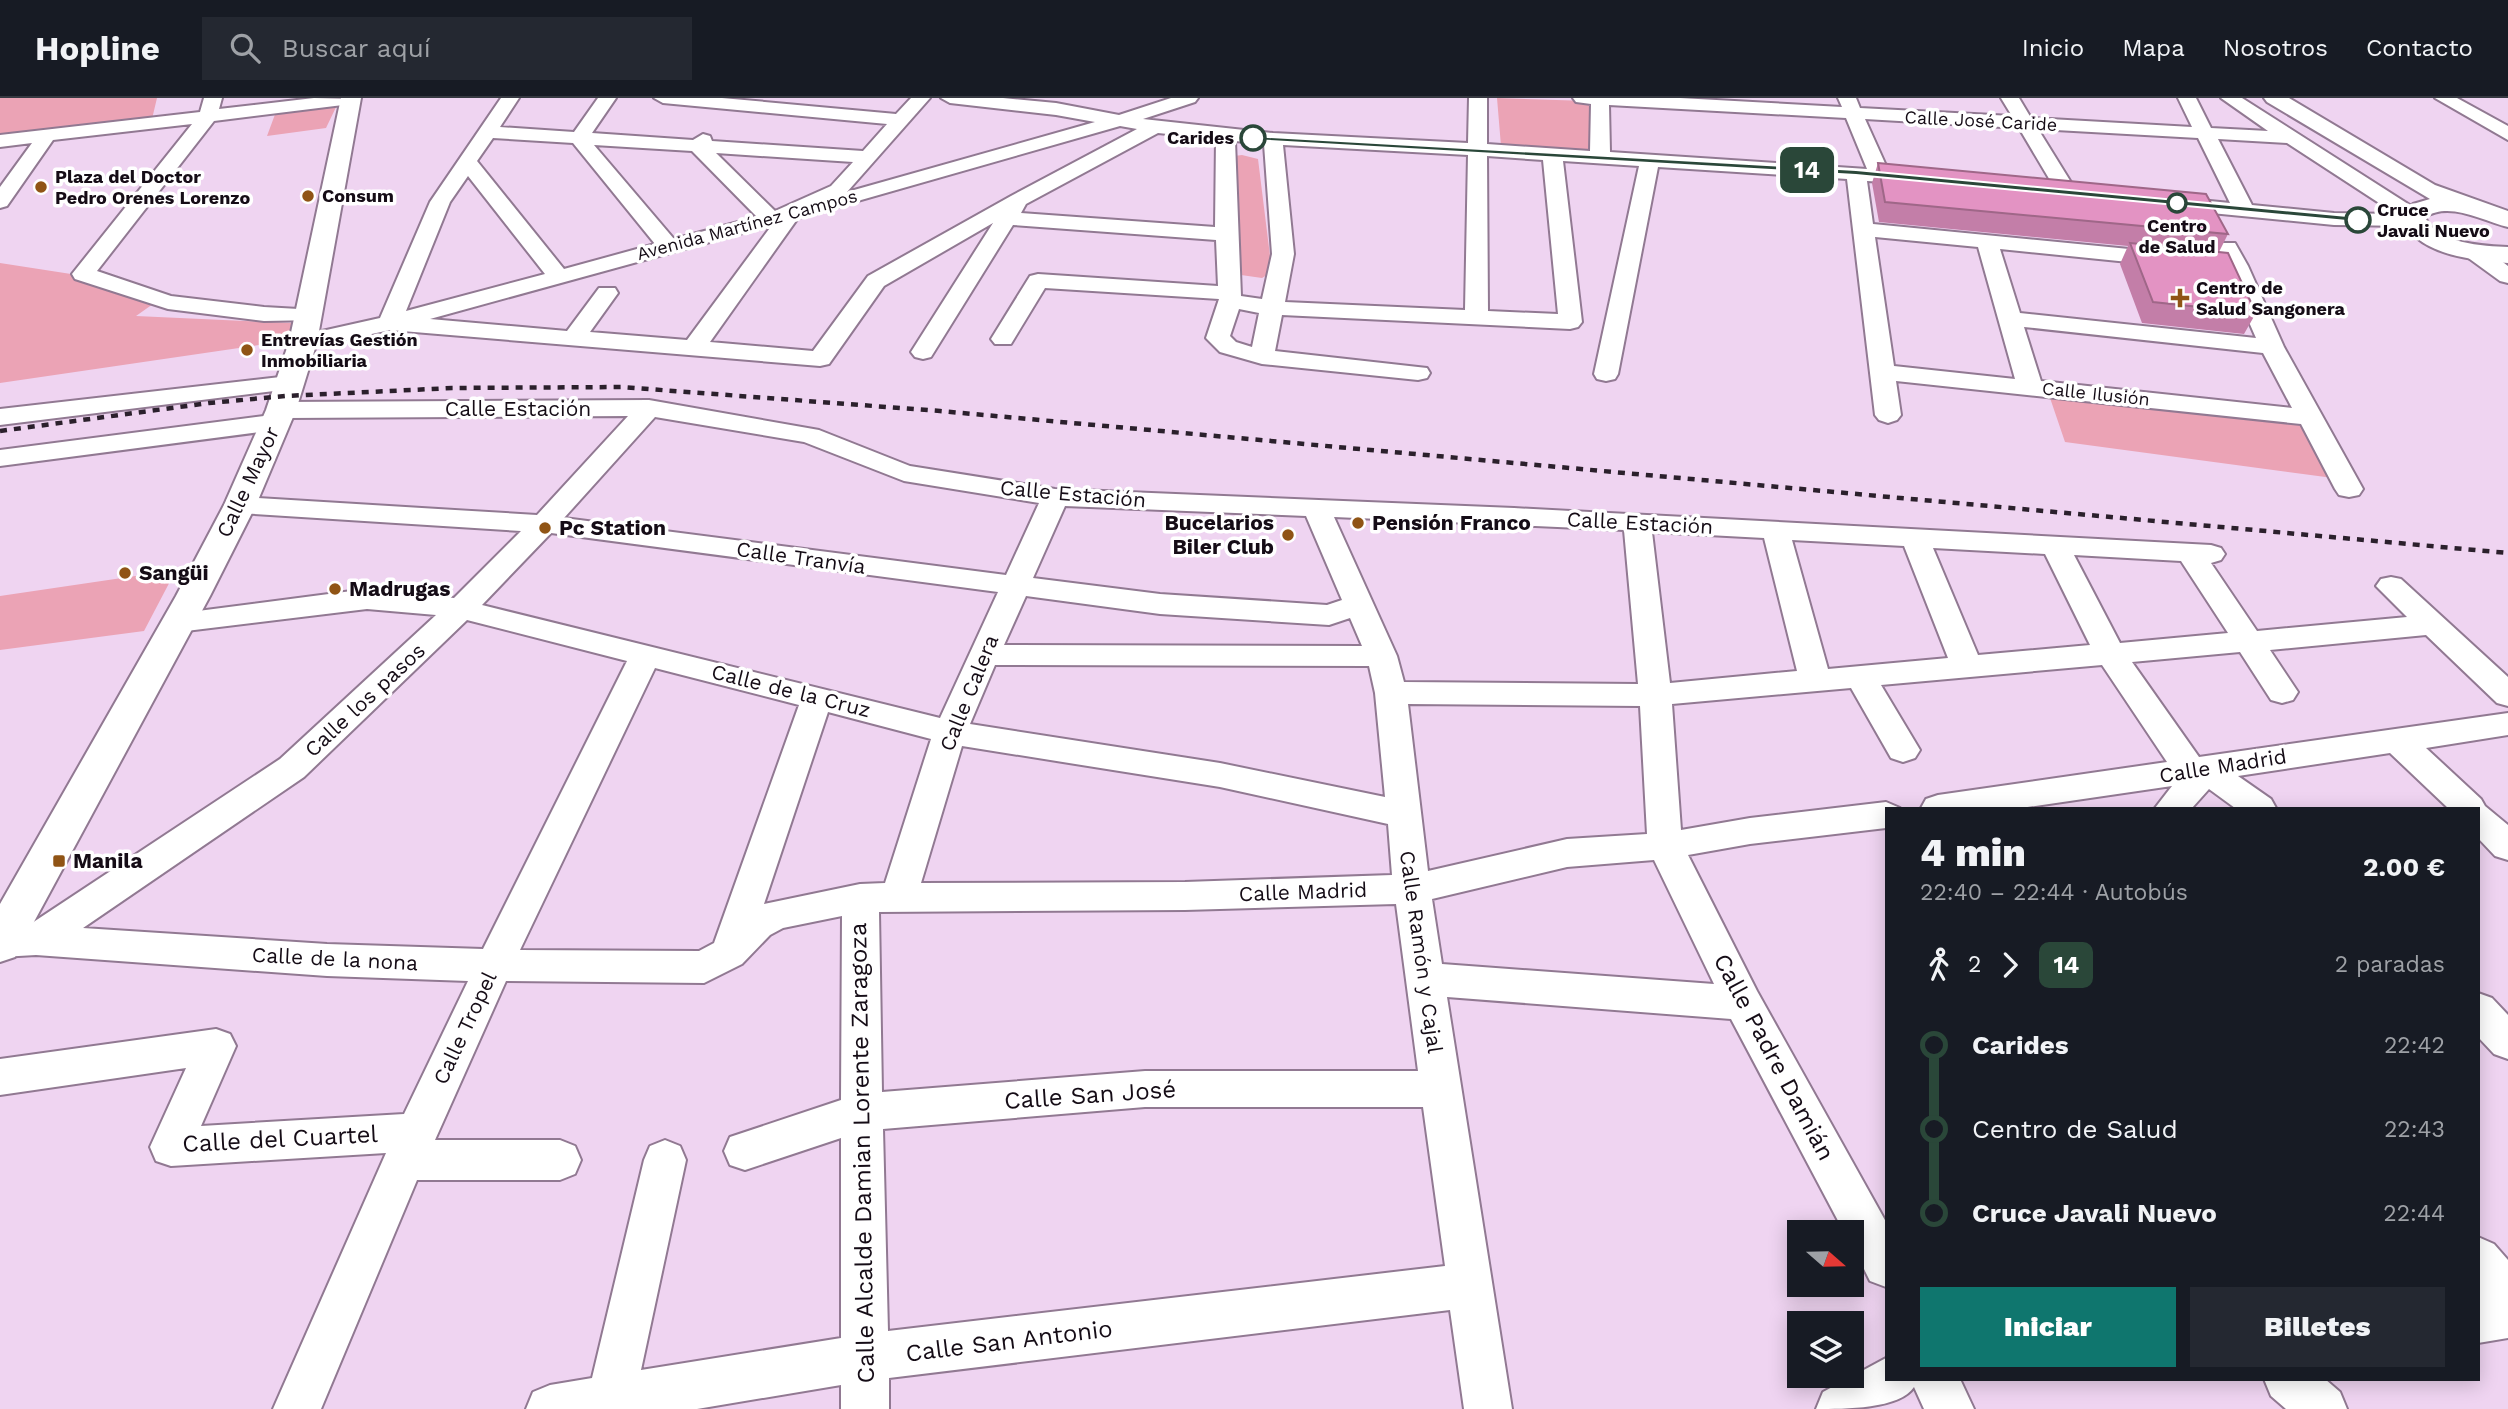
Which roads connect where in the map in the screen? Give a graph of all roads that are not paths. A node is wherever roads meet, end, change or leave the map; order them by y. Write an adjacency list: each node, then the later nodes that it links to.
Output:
1 (351, 98): 19 (street); 66 (main road, Calle Mayor)
2 (510, 98): 24 (street)
3 (607, 98): 29 (street)
4 (663, 98): 17 (street)
5 (921, 98): 20 (street)
6 (950, 98): 21 (street)
7 (1189, 98): 21 (street, Avenida Martínez Campos)
8 (1478, 98): 34 (street)
9 (1594, 98): 18 (street, Calle José Caride); 37 (street)
10 (2010, 98): 22 (street)
11 (2187, 98): 25 (street)
12 (2231, 98): 28 (street)
13 (2245, 98): 55 (main road)
14 (2274, 98): 51 (main road)
15 (2284, 98): 54 (street)
16 (2444, 98): 26 (street)
17 (738, 101): 20 (street); 32 (street)
18 (1849, 106): 22 (street, Calle José Caride); 41 (street)
19 (210, 107): 27 (street); 66 (street)
20 (901, 120): 36 (street)
21 (1122, 120): 23 (street); 52 (street, Avenida Martínez Campos)
22 (2025, 123): 25 (street, Calle José Caride); 44 (street)
23 (1155, 127): 31 (street); 49 (street)
24 (487, 132): 29 (street); 39 (street)
25 (2204, 134): 28 (street, Calle José Caride); 50 (street)
26 (2508, 134)
27 (47, 135): 30 (street); 47 (street)
28 (2296, 138): 55 (street)
29 (579, 139): 32 (street); 59 (street)
30 (0, 141)
31 (1225, 145): 33 (street); 57 (street)
32 (698, 146): 36 (street); 53 (street)
33 (1274, 148): 34 (street); 65 (street)
34 (1478, 149): 35 (street); 67 (street)
35 (1552, 154): 37 (street); 67 (street)
36 (865, 157): 52 (street)
37 (1600, 157): 38 (street)
38 (1650, 160): 40 (street); 79 (street)
39 (468, 163): 62 (street); 69 (street)
40 (1856, 173): 41 (street); 56 (street)
41 (1880, 175): 42 (street)
42 (1933, 180)
43 (2040, 189): 44 (street)
44 (2067, 192): 45 (street)
45 (2091, 194)
46 (2153, 201): 48 (street)
47 (0, 202)
48 (2205, 206): 50 (street); 61 (street)
49 (1014, 209): 57 (street); 74 (street); 75 (street)
50 (2244, 210): 55 (street)
51 (2478, 210): 54 (main road); 55 (main road)
52 (792, 212): 53 (street, Avenida Martínez Campos); 74 (street)
53 (769, 218): 59 (street, Avenida Martínez Campos)
54 (2505, 219)
55 (2417, 220): 60 (main road)
56 (1864, 229): 58 (street); 77 (street)
57 (1226, 234): 64 (street)
58 (1987, 242): 61 (street); 68 (street)
59 (668, 246): 62 (street, Avenida Martínez Campos)
60 (2500, 265)
61 (2237, 266): 73 (street)
62 (558, 276): 69 (street, Avenida Martínez Campos)
63 (607, 293): 70 (street)
64 (1229, 297): 65 (street); 71 (street); 76 (street)
65 (1273, 308): 67 (street); 76 (street)
66 (309, 315): 72 (main road, Calle Mayor)
67 (1476, 318)
68 (2011, 319): 73 (street); 80 (street)
69 (390, 323): 70 (street); 72 (street, Avenida Martínez Campos)
70 (574, 338): 74 (street)
71 (1003, 338)
72 (303, 342): 81 (main road, Calle Mayor)
73 (2272, 347): 84 (street)
74 (694, 348)
75 (923, 352)
76 (1262, 357): 78 (street)
77 (1883, 372): 80 (street, Calle Ilusión); 83 (street)
78 (1418, 373)
79 (1606, 373)
80 (2030, 387): 84 (street, Calle Ilusión)
81 (282, 405): 82 (street, Calle Estación); 85 (street); 86 (street); 90 (main road, Calle Mayor)
82 (649, 408): 89 (street, Calle Estación); 93 (street, Calle los pasos)
83 (1888, 415)
84 (2309, 416): 88 (street)
85 (0, 417)
86 (10, 457): 87 (street)
87 (0, 483)
88 (2349, 489)
89 (1055, 497): 91 (street, Calle Estación); 97 (street, Calle Calera)
90 (240, 505): 93 (street, Calle Tranvía); 101 (main road, Calle Mayor)
91 (1315, 507): 92 (street, Calle Estación); 99 (street, Calle Ramón y Cajal)
92 (1637, 523): 94 (street, Calle Estación); 113 (street)
93 (544, 524): 97 (street, Calle Tranvía); 100 (street, Calle los pasos)
94 (1776, 531): 95 (street, Calle Estación); 110 (street)
95 (1916, 538): 96 (street, Calle Estación); 108 (street)
96 (2055, 546): 103 (street, Calle Estación); 105 (street)
97 (1014, 586): 99 (street, Calle Tranvía); 106 (street, Calle Calera)
98 (2391, 586): 102 (street)
99 (1360, 604): 107 (street, Calle Ramón y Cajal)
100 (461, 609): 101 (street, Calle de la Cruz); 104 (street, Calle de la Cruz); 132 (street, Calle los pasos)
101 (178, 622): 132 (main road, Calle Mayor)
102 (2431, 625): 103 (street); 114 (street)
103 (2250, 641): 105 (street); 111 (street)
104 (646, 654): 115 (street, Calle de la Cruz); 134 (street, Calle Tropel)
105 (2110, 654): 108 (street); 120 (street)
106 (984, 655): 107 (street); 117 (street, Calle Calera)
107 (1382, 656): 112 (street, Calle Ramón y Cajal)
108 (1966, 665): 109 (street)
109 (1861, 678): 110 (street); 119 (street)
110 (1816, 682): 113 (street)
111 (2282, 692)
112 (1391, 693): 113 (street); 125 (street, Calle Ramón y Cajal)
113 (1655, 695): 128 (street)
114 (2508, 695)
115 (817, 698): 117 (street, Calle de la Cruz); 133 (street)
116 (2508, 724): 118 (street, Calle Madrid)
117 (950, 732): 125 (street, Calle de la Cruz); 131 (street, Calle Calera)
118 (2396, 739): 120 (street, Calle Madrid); 124 (street)
119 (1903, 750)
120 (2199, 771): 121 (street, Calle Madrid); 122 (street); 123 (street)
121 (1945, 807)
122 (2173, 807)
123 (2257, 807)
124 (2468, 807)
125 (1402, 814): 130 (street, Calle Ramón y Cajal)
126 (1885, 815): 128 (street, Calle Madrid)
127 (2480, 819): 129 (street)
128 (1665, 846): 130 (street, Calle Madrid); 136 (street, Calle Padre Damián)
129 (2508, 846)
130 (1412, 888): 131 (street, Calle Madrid); 135 (street, Calle Ramón y Cajal)
131 (879, 897): 133 (street, Calle Madrid); 141 (street, Calle Alcalde Damian Lorente Zaragoza)
132 (12, 942): 134 (street, Calle de la nona)
133 (729, 953): 134 (street, Calle de la nona)
134 (495, 963): 142 (street, Calle Tropel)
135 (1425, 979): 136 (street); 140 (street, Calle Ramón y Cajal)
136 (1743, 1003): 147 (street, Calle Padre Damián)
137 (2480, 1012): 138 (street)
138 (2508, 1042)
139 (0, 1077): 142 (street, Calle del Cuartel)
140 (1441, 1089): 141 (street, Calle San José); 148 (street, Calle Ramón y Cajal)
141 (862, 1112): 143 (street, Calle San José); 152 (street, Calle Alcalde Damian Lorente Zaragoza)
142 (411, 1146): 144 (street); 157 (street, Calle Tropel)
143 (745, 1151)
144 (559, 1160)
145 (664, 1160): 156 (street)
146 (2480, 1261): 149 (street)
147 (1885, 1263)
148 (1470, 1285): 152 (street, Calle San Antonio); 160 (street, Calle Ramón y Cajal)
149 (2508, 1295)
150 (2508, 1315): 151 (street)
151 (2480, 1320)
152 (863, 1358): 156 (street, Calle San Antonio); 159 (street, Calle Alcalde Damian Lorente Zaragoza)
153 (1889, 1381): 161 (street)
154 (1935, 1381): 162 (street)
155 (2290, 1381): 163 (street)
156 (611, 1404): 158 (street, Calle San Antonio)
157 (298, 1409)
158 (550, 1409)
159 (865, 1409)
160 (1488, 1409)
161 (1840, 1409)
162 (1950, 1409)
163 (2323, 1409)

